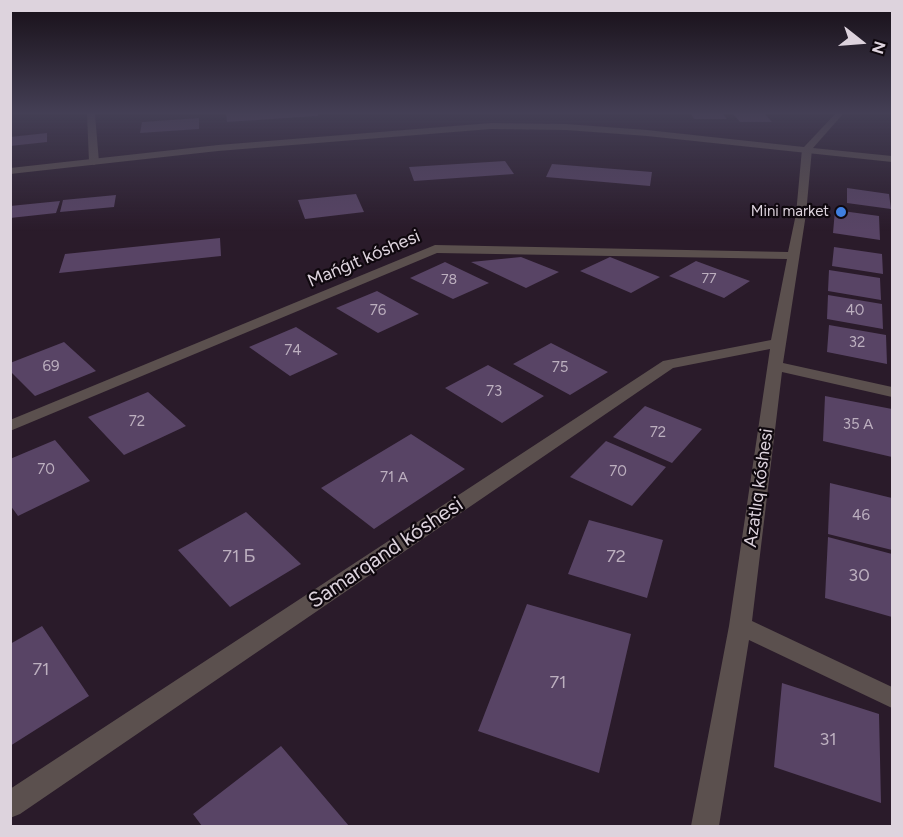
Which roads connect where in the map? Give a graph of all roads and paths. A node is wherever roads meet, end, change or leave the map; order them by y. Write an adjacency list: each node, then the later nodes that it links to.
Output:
1 (93, 153): 6 (street)
2 (174, 153): 6 (street)
3 (807, 153): 8 (street, Azatlıq kóshesi)
4 (846, 153): 5 (street)
5 (892, 159)
6 (93, 162): 7 (street)
7 (10, 171)
8 (793, 256): 9 (street, Azatlıq kóshesi); 12 (street, Mańǵıt kóshesi)
9 (778, 343): 10 (street, Azatlıq kóshesi); 15 (street, Samarqand kóshesi)
10 (777, 366): 11 (street); 13 (street, Azatlıq kóshesi)
11 (892, 392)
12 (10, 426)
13 (740, 626): 14 (street); 16 (street, Azatlıq kóshesi)
14 (892, 698)
15 (10, 806)
16 (705, 826)

